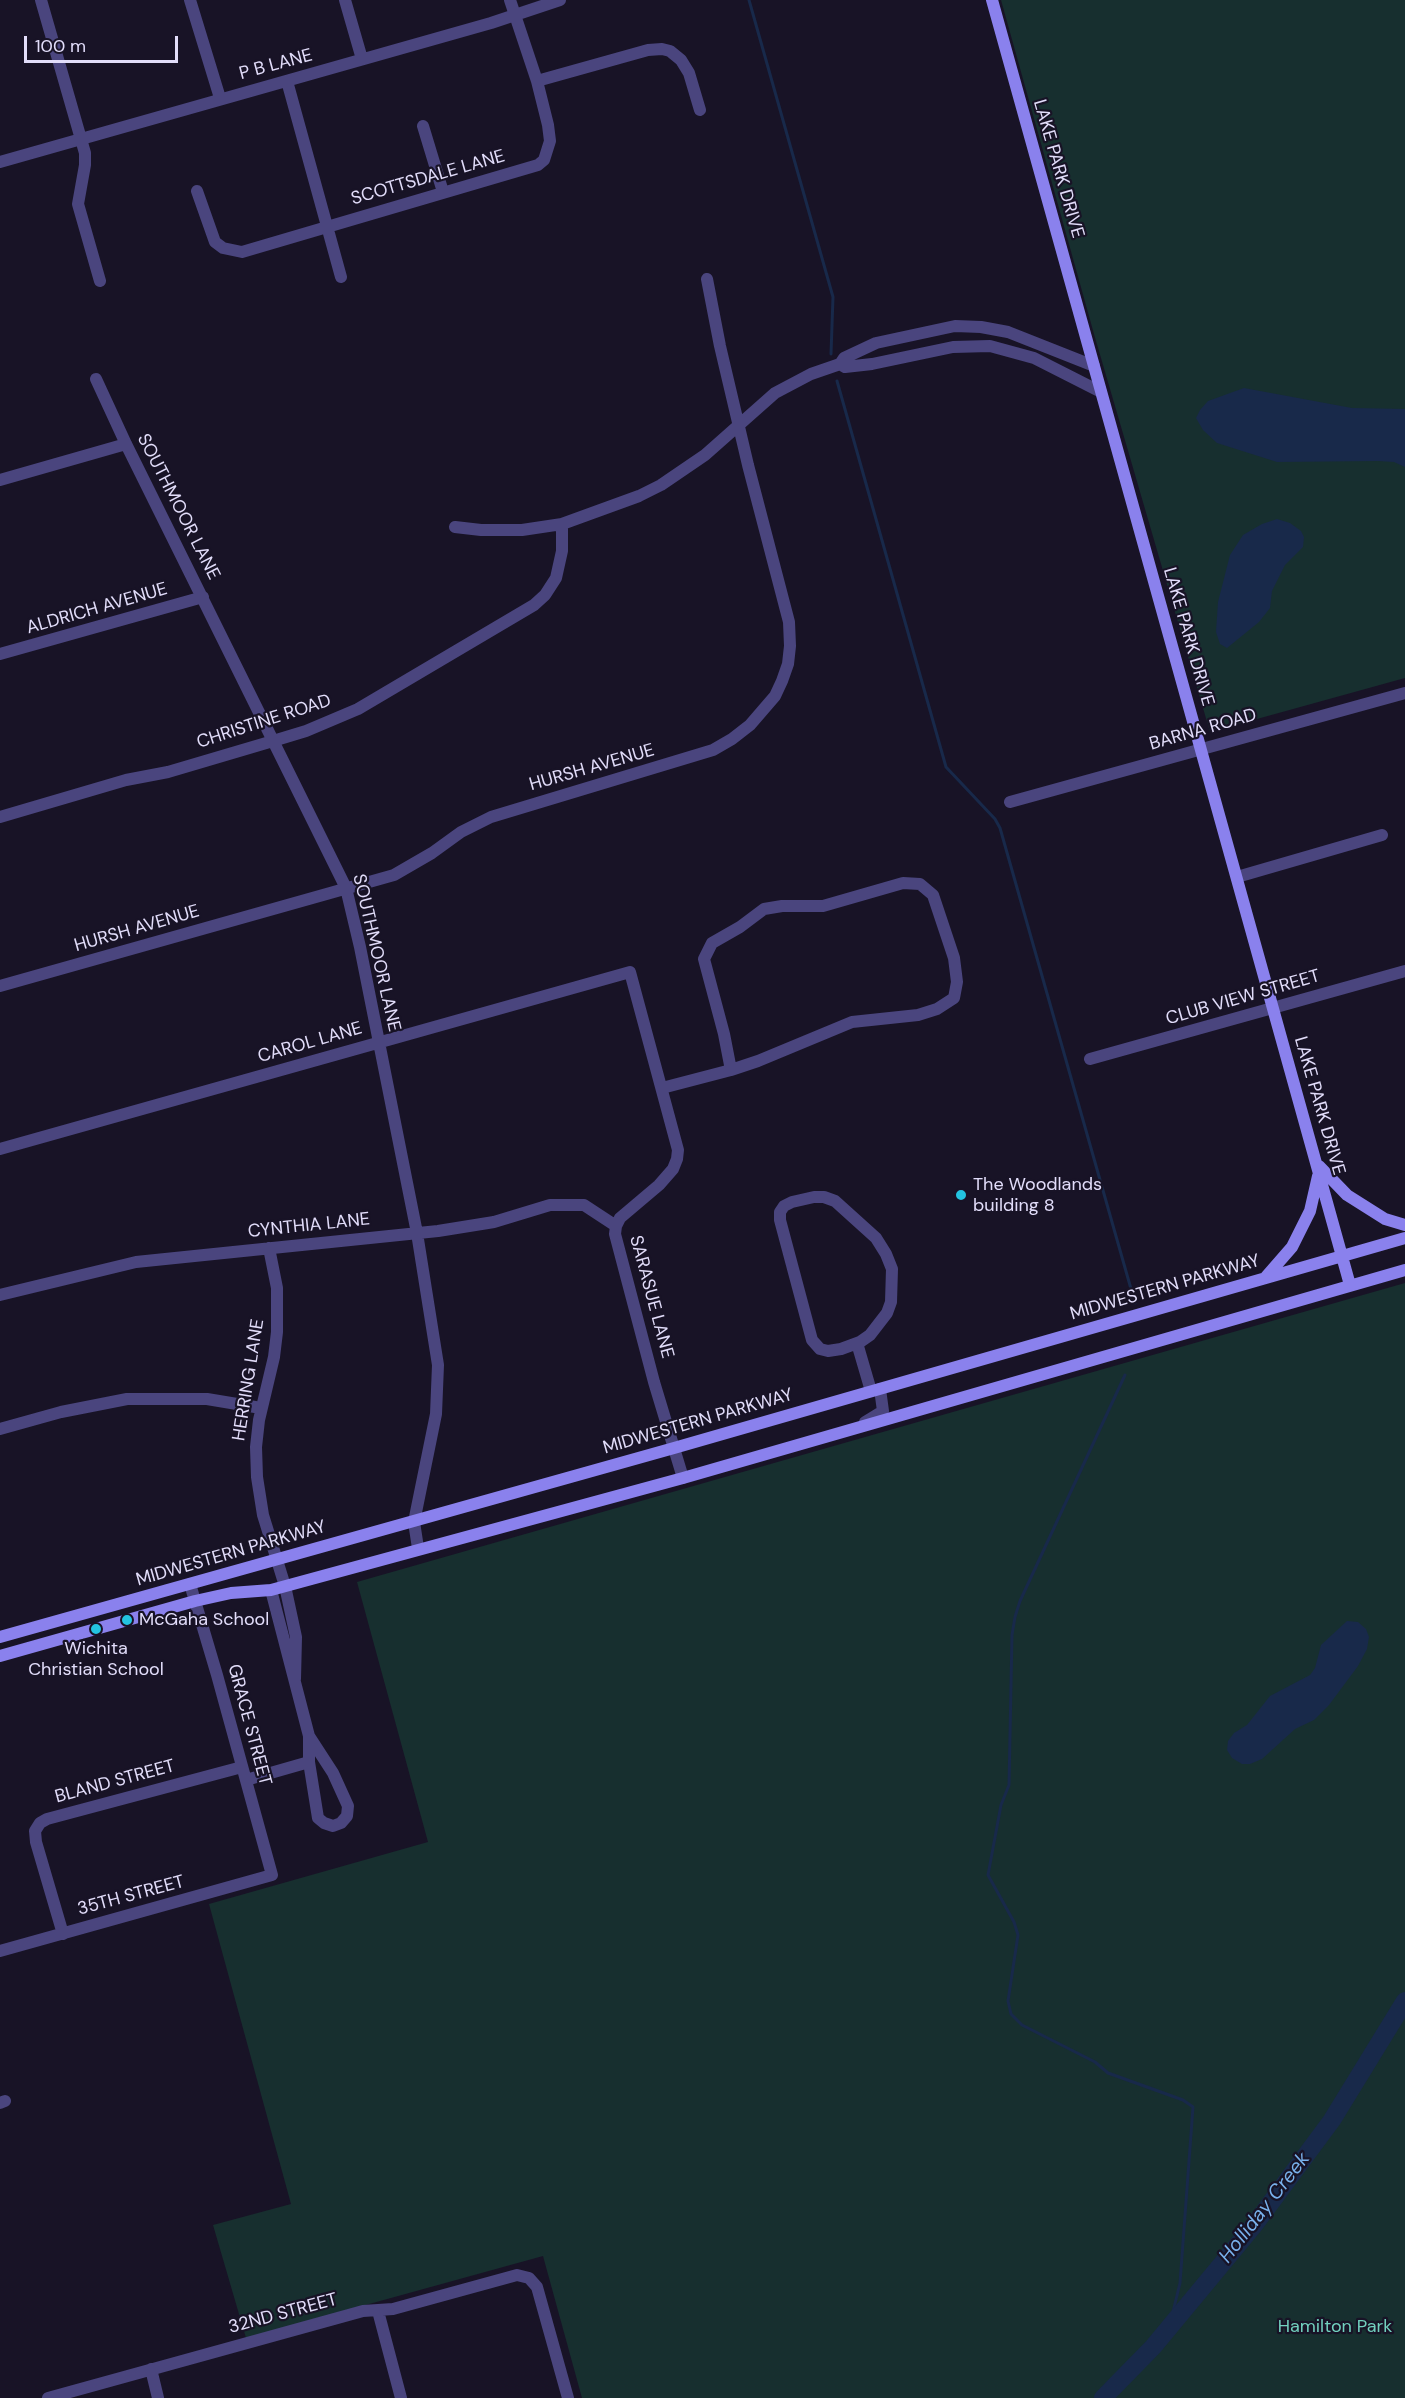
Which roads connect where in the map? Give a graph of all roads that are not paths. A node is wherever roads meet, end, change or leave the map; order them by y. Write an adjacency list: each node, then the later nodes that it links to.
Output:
1 (41, 0): 14 (street)
2 (190, 0): 11 (street)
3 (345, 0): 8 (street)
4 (510, 0): 7 (street, SCOTTSDALE LANE)
5 (560, 0): 7 (street, P B LANE)
6 (992, 0): 23 (main road, LAKE PARK DRIVE)
7 (515, 15): 8 (street, P B LANE); 10 (street, SCOTTSDALE LANE)
8 (362, 59): 9 (street, P B LANE)
9 (287, 81): 11 (street, P B LANE); 18 (street)
10 (537, 81): 12 (street); 17 (street, SCOTTSDALE LANE)
11 (220, 98): 14 (street, P B LANE)
12 (700, 110)
13 (423, 126): 17 (street)
14 (81, 139): 15 (street, P B LANE); 21 (street)
15 (0, 162)
16 (197, 191): 18 (street, SCOTTSDALE LANE)
17 (442, 192): 18 (street, SCOTTSDALE LANE)
18 (327, 226): 19 (street)
19 (341, 277)
20 (707, 279): 26 (street, HURSH AVENUE)
21 (100, 281)
22 (840, 364): 23 (street); 25 (street); 26 (street)
23 (1094, 366): 25 (main road, LAKE PARK DRIVE)
24 (96, 379): 27 (street, SOUTHMOOR LANE)
25 (1101, 392): 35 (main road, LAKE PARK DRIVE)
26 (739, 422): 29 (street); 40 (street, HURSH AVENUE)
27 (126, 444): 28 (street); 31 (street, SOUTHMOOR LANE)
28 (0, 480)
29 (562, 524): 30 (street); 34 (street, CHRISTINE ROAD)
30 (455, 526)
31 (203, 597): 32 (street, ALDRICH AVENUE); 34 (street, SOUTHMOOR LANE)
32 (0, 654)
33 (1405, 693): 35 (street, BARNA ROAD)
34 (273, 741): 37 (street, CHRISTINE ROAD); 40 (street, SOUTHMOOR LANE)
35 (1201, 749): 36 (street, BARNA ROAD); 39 (main road, LAKE PARK DRIVE)
36 (1010, 802)
37 (0, 817)
38 (1382, 835): 39 (street)
39 (1237, 878): 44 (main road, LAKE PARK DRIVE)
40 (346, 888): 43 (street, HURSH AVENUE); 45 (street, SOUTHMOOR LANE)
41 (1405, 971): 44 (street, CLUB VIEW STREET)
42 (630, 972): 45 (street, CAROL LANE); 48 (street, SARASUE LANE)
43 (0, 986)
44 (1273, 1008): 46 (street, CLUB VIEW STREET); 50 (main road, LAKE PARK DRIVE)
45 (379, 1042): 49 (street, CAROL LANE); 53 (street, SOUTHMOOR LANE)
46 (1090, 1059)
47 (731, 1070): 47 (street); 48 (street)
48 (662, 1088): 52 (street, SARASUE LANE)
49 (0, 1149)
50 (1317, 1167): 51 (main road); 56 (main road, LAKE PARK DRIVE); 58 (main road)
51 (1405, 1225)
52 (616, 1226): 53 (street, CYNTHIA LANE); 66 (street, SARASUE LANE)
53 (417, 1233): 55 (street, CYNTHIA LANE); 68 (street, SOUTHMOOR LANE)
54 (1405, 1238): 56 (main road, MIDWESTERN PARKWAY)
55 (269, 1248): 60 (street, CYNTHIA LANE); 63 (street, HERRING LANE)
56 (1342, 1256): 58 (main road, MIDWESTERN PARKWAY); 59 (main road, LAKE PARK DRIVE)
57 (1405, 1270): 59 (main road, MIDWESTERN PARKWAY)
58 (1265, 1278): 62 (main road, MIDWESTERN PARKWAY)
59 (1350, 1285): 65 (main road, MIDWESTERN PARKWAY)
60 (0, 1295)
61 (857, 1343): 61 (street); 62 (street)
62 (876, 1390): 65 (street); 66 (main road, MIDWESTERN PARKWAY)
63 (261, 1408): 64 (street); 70 (street, HERRING LANE)
64 (0, 1430)
65 (821, 1438): 67 (main road, MIDWESTERN PARKWAY)
66 (674, 1448): 67 (street, SARASUE LANE); 68 (main road, MIDWESTERN PARKWAY)
67 (683, 1478): 69 (main road, MIDWESTERN PARKWAY)
68 (414, 1522): 69 (street, SOUTHMOOR LANE); 70 (main road, MIDWESTERN PARKWAY)
69 (418, 1548): 72 (main road, MIDWESTERN PARKWAY)
70 (277, 1560): 71 (main road, MIDWESTERN PARKWAY); 72 (street, HERRING LANE)
71 (190, 1584): 74 (street, GRACE STREET); 75 (main road, MIDWESTERN PARKWAY)
72 (285, 1586): 73 (main road, MIDWESTERN PARKWAY); 77 (street, HERRING LANE)
73 (271, 1590): 74 (main road, MIDWESTERN PARKWAY); 77 (street)
74 (195, 1601): 76 (main road, MIDWESTERN PARKWAY); 80 (street, GRACE STREET)
75 (1, 1635): 76 (street)
76 (3, 1655)
77 (295, 1679): 78 (street)
78 (309, 1736): 79 (street); 79 (street)
79 (309, 1762): 81 (street)
80 (242, 1767): 81 (street, GRACE STREET); 83 (street, BLAND STREET)
81 (246, 1780): 82 (street, GRACE STREET)
82 (272, 1875): 83 (street, 35TH STREET)
83 (63, 1934): 84 (street, 35TH STREET)
84 (0, 1951)
85 (378, 2311): 86 (street, 32ND STREET); 89 (street); 90 (street, 32ND STREET)
86 (151, 2369): 87 (street, 32ND STREET); 88 (street)
87 (48, 2398)
88 (158, 2398)
89 (401, 2398)
90 (568, 2398)

